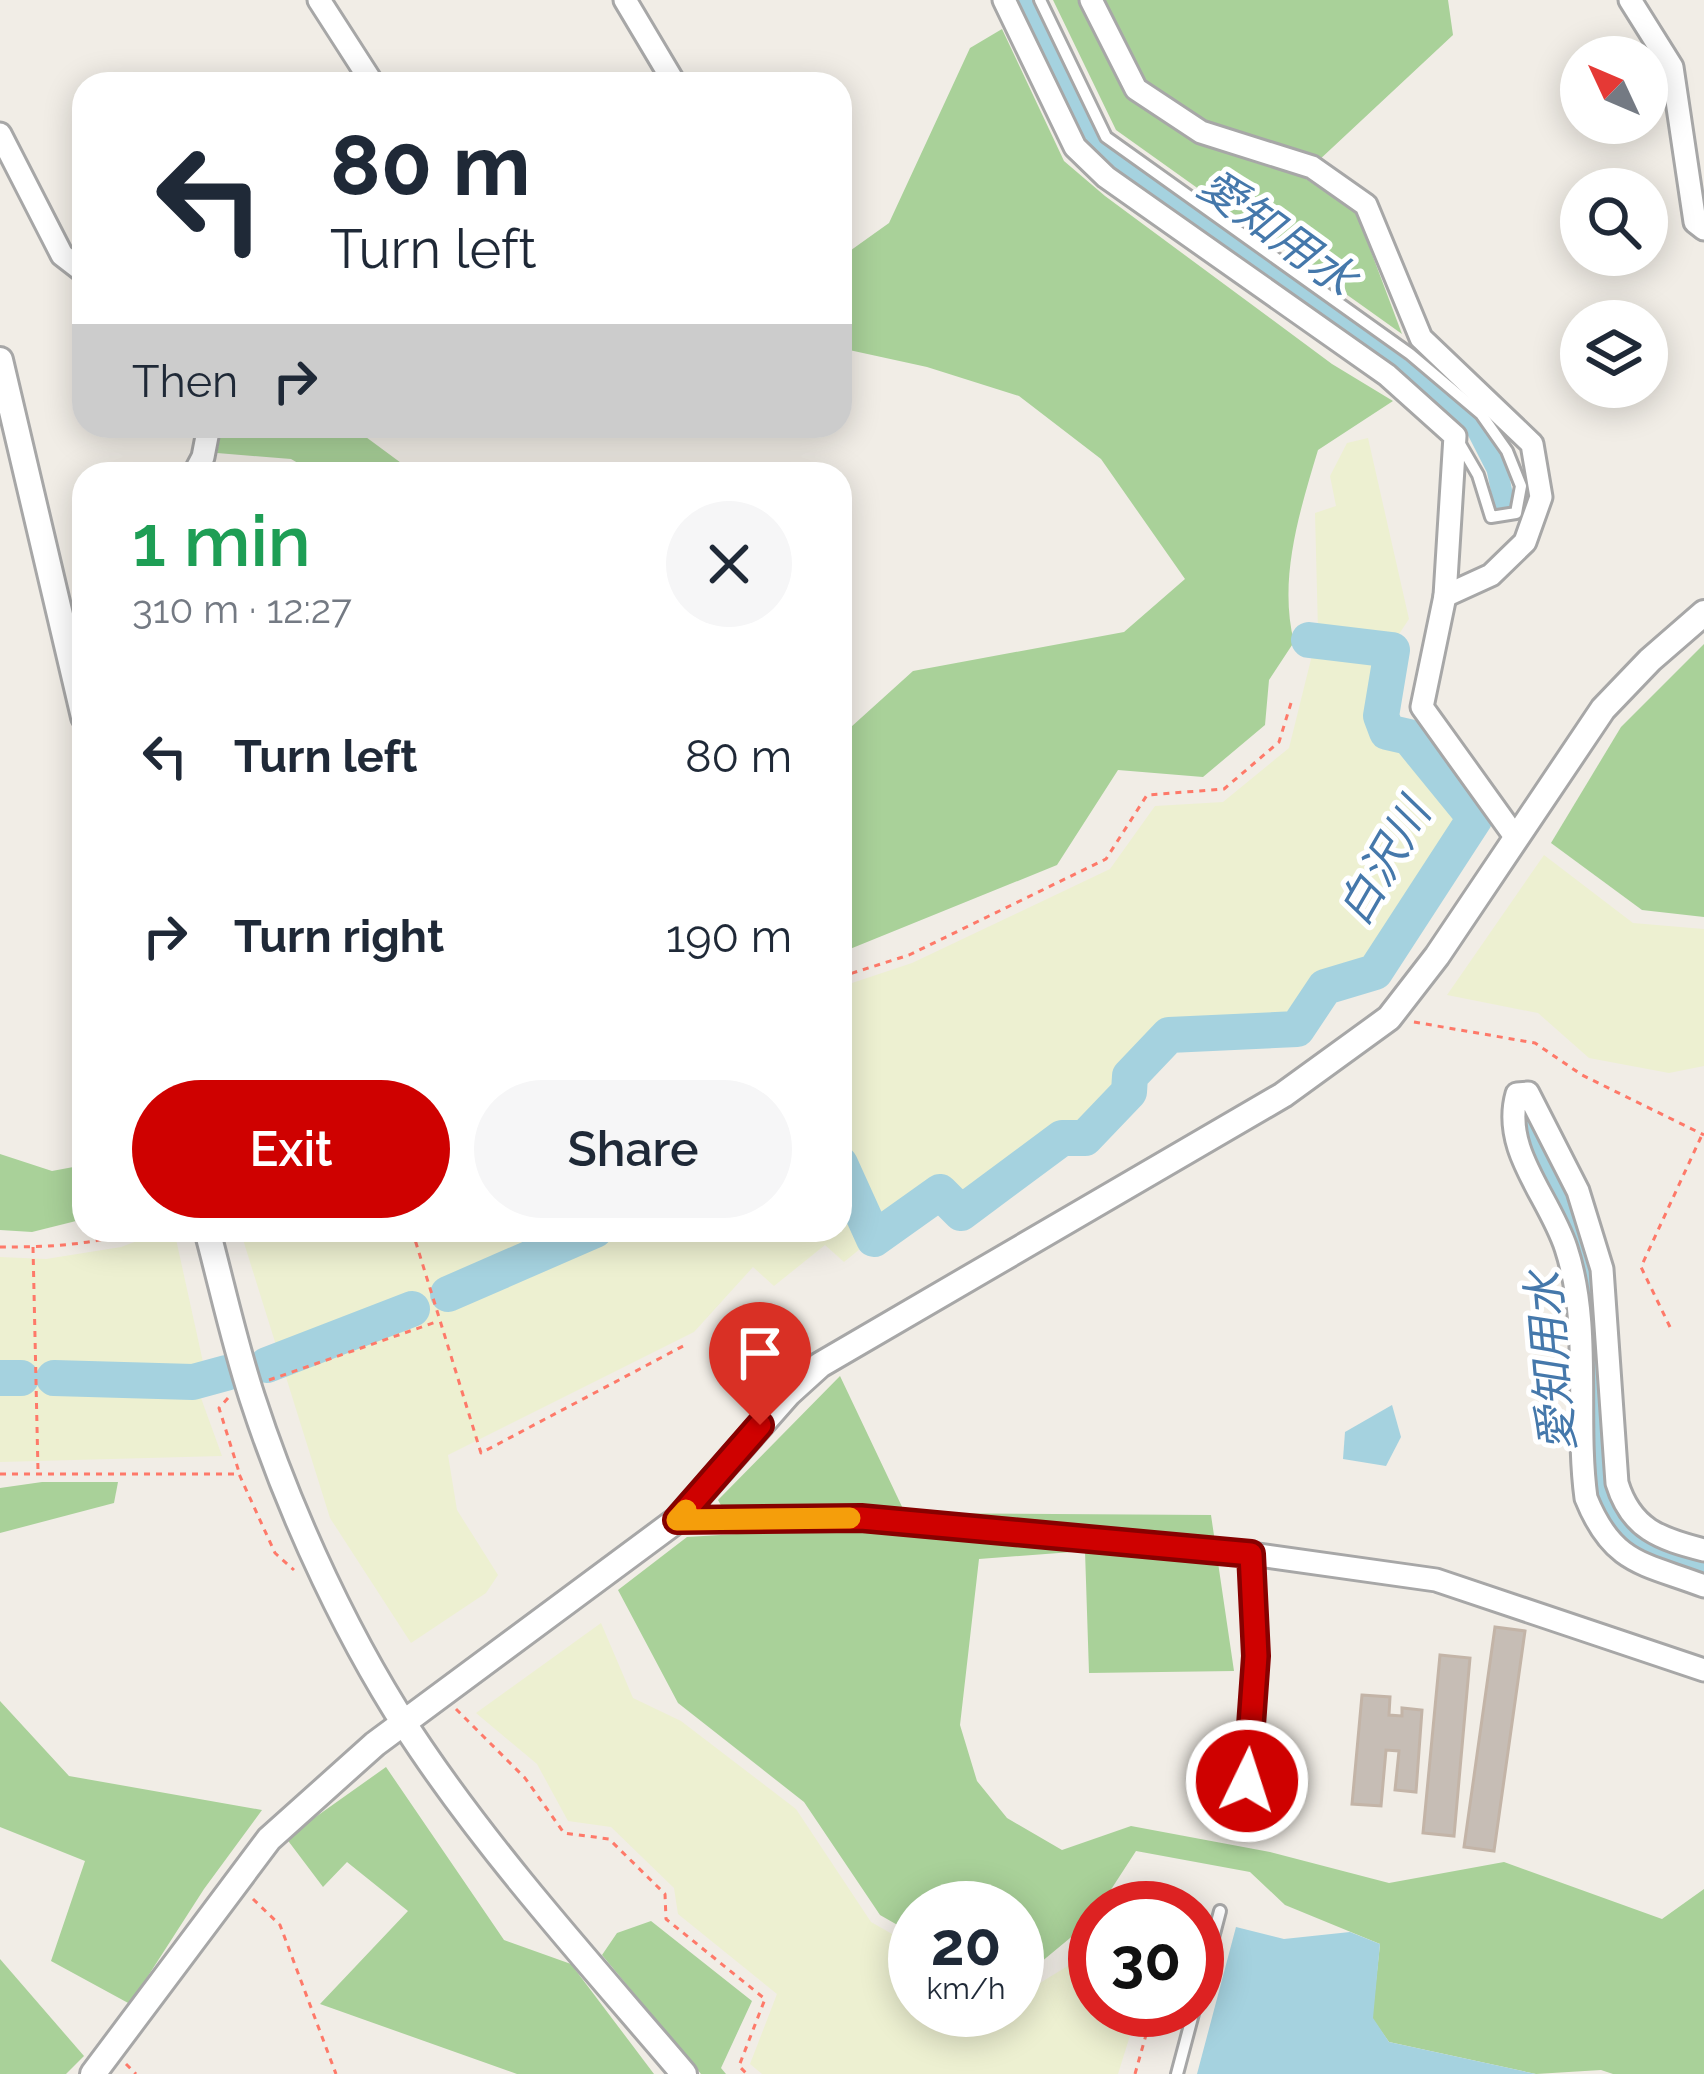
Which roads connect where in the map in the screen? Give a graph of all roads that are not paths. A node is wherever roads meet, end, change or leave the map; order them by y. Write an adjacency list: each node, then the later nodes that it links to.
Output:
1 (319, 0): 7 (street)
2 (625, 0): 8 (street)
3 (1004, 0): 13 (street)
4 (1040, 0): 13 (lane)
5 (1090, 0): 14 (street)
6 (1630, 0): 10 (street)
7 (365, 72)
8 (667, 72)
9 (0, 134): 11 (street)
10 (1704, 229)
11 (72, 263)
12 (0, 360): 16 (street)
13 (1455, 436): 14 (street)
14 (1445, 596): 17 (street)
15 (1704, 613): 17 (street)
16 (72, 664)
17 (1516, 838): 19 (street)
18 (210, 1242): 24 (street)
19 (677, 1520): 21 (street); 24 (street)
20 (1704, 1550): 22 (street)
21 (1251, 1554): 23 (street); 25 (street)
22 (1704, 1586)
23 (1704, 1670)
24 (404, 1724): 27 (street); 28 (street)
25 (1244, 1823)
26 (1187, 2037): 29 (lane)
27 (93, 2074)
28 (684, 2074)
29 (1178, 2074)

